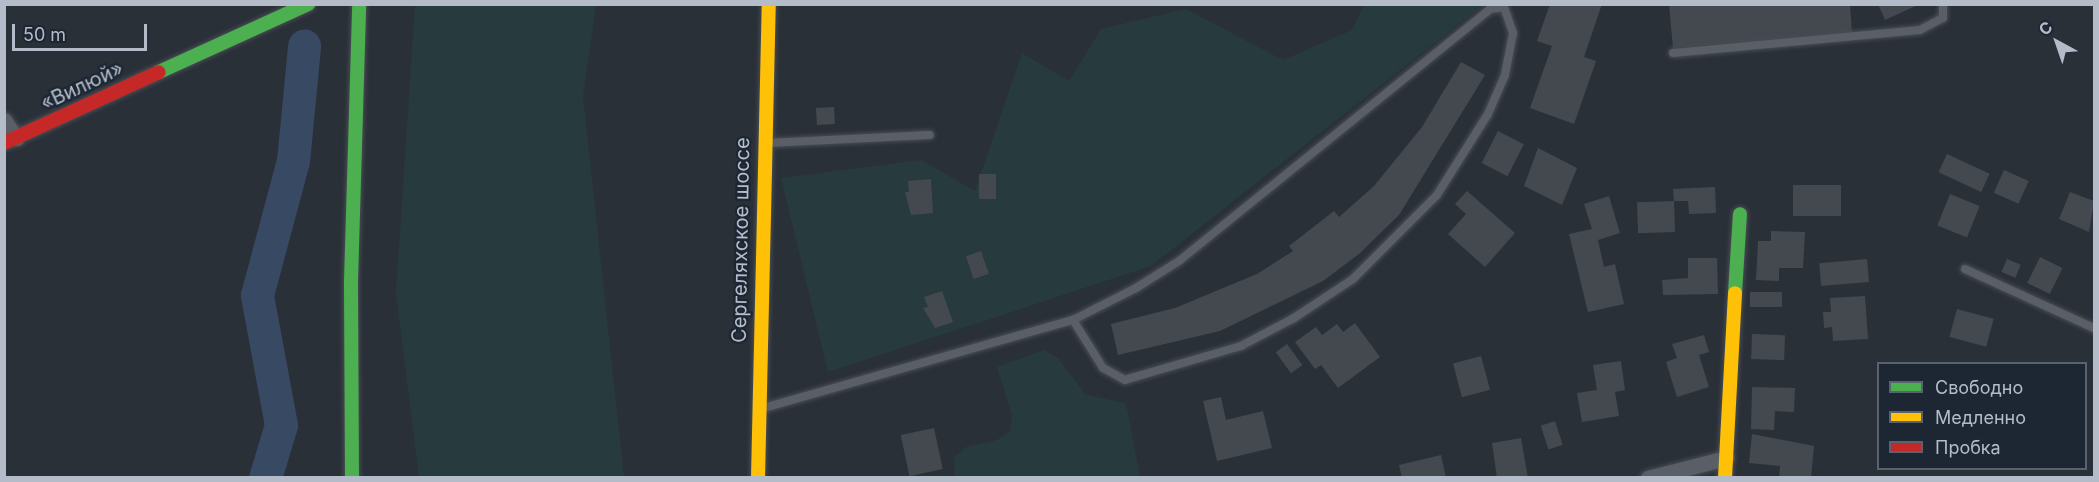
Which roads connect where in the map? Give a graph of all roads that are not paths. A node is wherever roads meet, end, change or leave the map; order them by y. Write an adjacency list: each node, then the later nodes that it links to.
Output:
1 (308, 4): 8 (main road, «Вилюй»)
2 (359, 4): 16 (main road)
3 (769, 4): 9 (main road, Сергеляхское шоссе)
4 (1943, 4): 5 (lane)
5 (1673, 53)
6 (4, 120): 8 (street)
7 (930, 135): 9 (lane)
8 (10, 141)
9 (762, 143): 14 (main road, Сергеляхское шоссе)
10 (1740, 214): 15 (main road)
11 (1965, 269): 13 (lane)
12 (1073, 320): 12 (lane); 14 (lane)
13 (2094, 328)
14 (756, 411): 17 (main road, Сергеляхское шоссе)
15 (1726, 458): 18 (street); 19 (main road)
16 (352, 477)
17 (758, 477)
18 (1648, 477)
19 (1725, 477)

